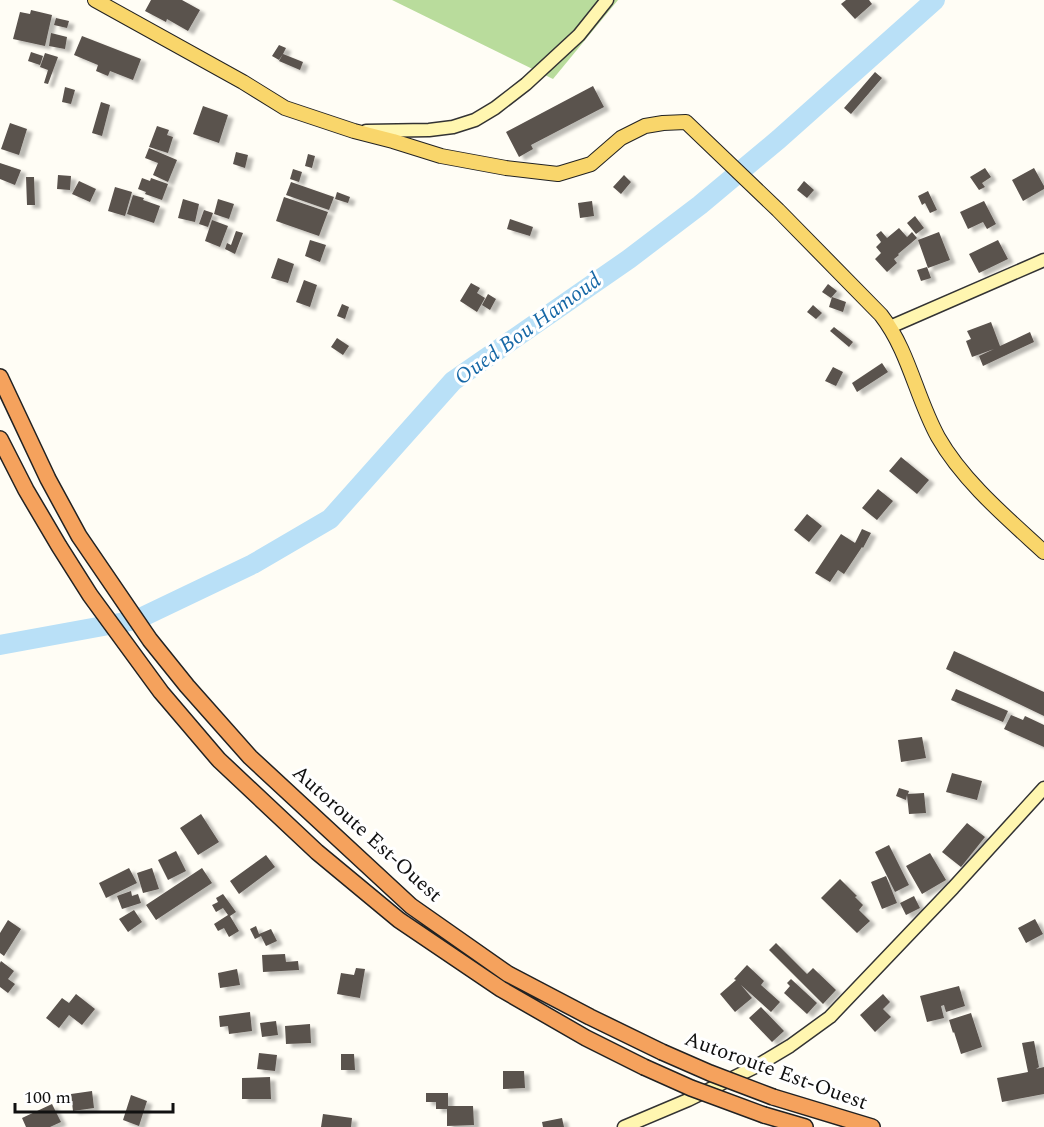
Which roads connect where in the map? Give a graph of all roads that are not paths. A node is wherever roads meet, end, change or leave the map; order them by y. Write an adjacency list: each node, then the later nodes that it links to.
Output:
1 (95, 0): 3 (main road)
2 (607, 0): 3 (main road)
3 (354, 131): 5 (main road)
4 (1044, 260): 5 (main road)
5 (890, 327): 8 (main road)
6 (0, 377): 12 (highway, Autoroute Est-Ouest, bridge)
7 (0, 439): 11 (highway, Autoroute Est-Ouest, bridge)
8 (1044, 552)
9 (1044, 788): 10 (main road)
10 (624, 1127)
11 (805, 1127)
12 (872, 1127)

